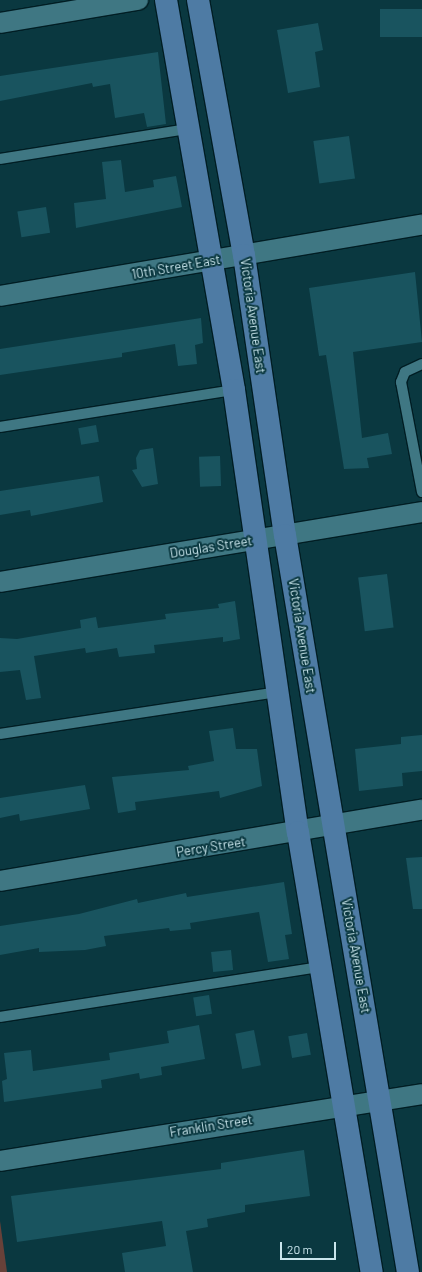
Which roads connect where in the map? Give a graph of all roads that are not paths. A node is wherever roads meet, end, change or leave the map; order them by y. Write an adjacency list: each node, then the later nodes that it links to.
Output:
1 (138, 0): 4 (street)
2 (166, 0): 5 (main road)
3 (198, 0): 8 (main road, Victoria Avenue East)
4 (0, 23)
5 (188, 129): 6 (lane); 9 (main road)
6 (0, 160)
7 (422, 225): 8 (street, 10th Street East)
8 (244, 255): 9 (street, 10th Street East); 16 (main road, Victoria Avenue East)
9 (211, 261): 10 (street, 10th Street East); 12 (main road)
10 (0, 296)
11 (422, 364): 14 (lane)
12 (234, 390): 13 (lane); 17 (main road)
13 (0, 427)
14 (422, 492)
15 (422, 512): 16 (street, Douglas Street)
16 (285, 535): 17 (street, Douglas Street); 22 (main road, Victoria Avenue East)
17 (256, 540): 18 (street, Douglas Street); 19 (main road)
18 (0, 582)
19 (279, 692): 20 (lane); 23 (main road)
20 (0, 734)
21 (422, 810): 22 (street, Percy Street)
22 (333, 824): 23 (street, Percy Street); 28 (main road, Victoria Avenue East)
23 (298, 832): 24 (street, Percy Street); 25 (main road)
24 (0, 881)
25 (320, 967): 26 (lane); 29 (main road)
26 (0, 1017)
27 (422, 1094): 28 (street, Franklin Street)
28 (382, 1100): 29 (street, Franklin Street); 32 (main road, Victoria Avenue East)
29 (342, 1105): 30 (street, Franklin Street); 31 (main road)
30 (0, 1160)
31 (372, 1272)
32 (408, 1272)

